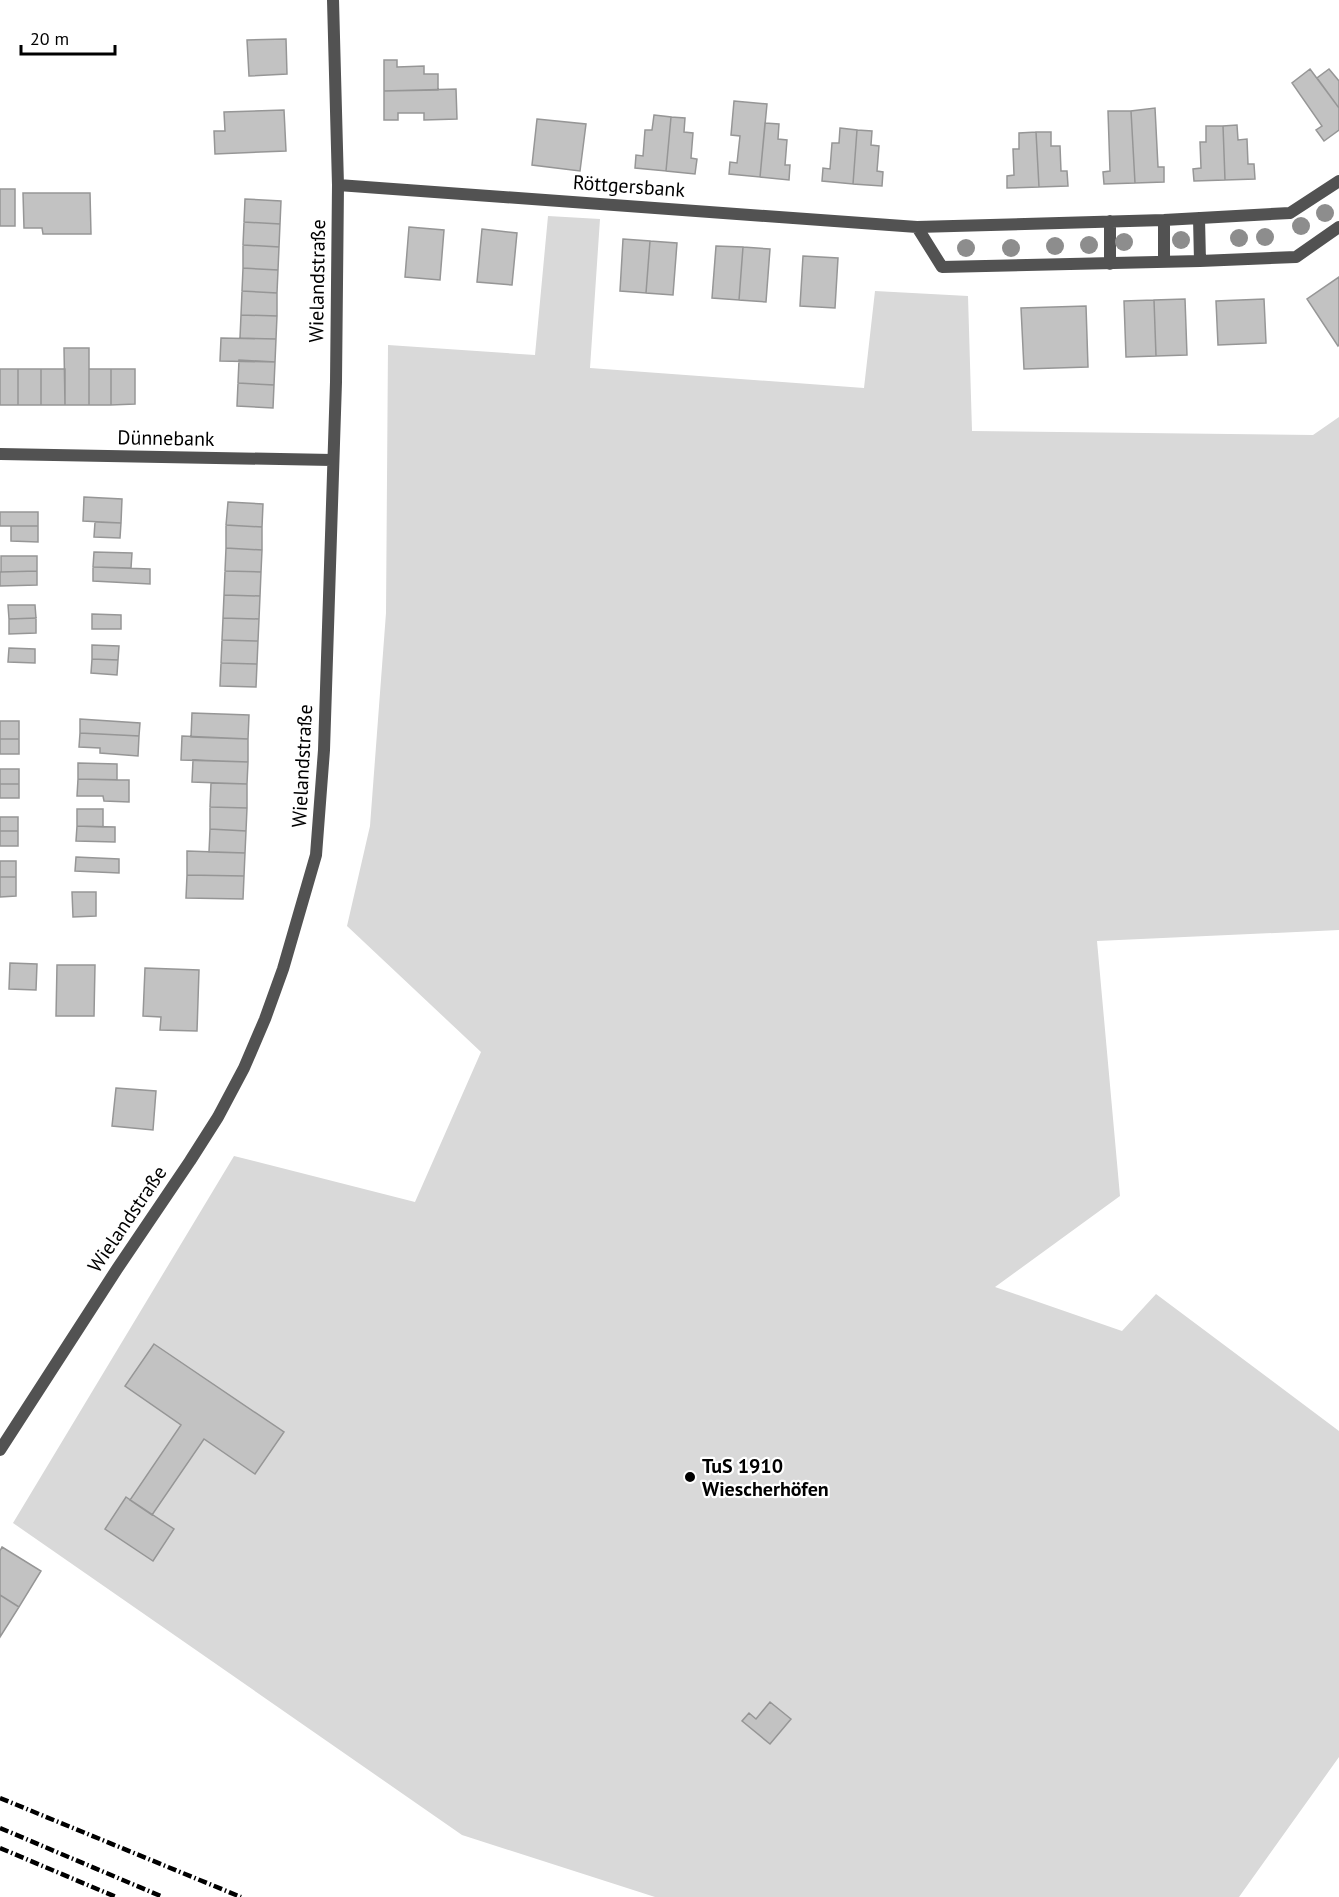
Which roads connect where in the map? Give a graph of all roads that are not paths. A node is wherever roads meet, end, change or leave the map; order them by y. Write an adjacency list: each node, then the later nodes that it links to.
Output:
1 (333, 0): 3 (street, Wielandstraße)
2 (1339, 181): 4 (street, Röttgersbank)
3 (338, 185): 7 (street, Röttgersbank); 13 (street, Wielandstraße)
4 (1199, 218): 5 (street, Röttgersbank); 9 (street)
5 (1164, 220): 6 (street, Röttgersbank); 10 (street)
6 (1110, 221): 7 (street, Röttgersbank); 11 (street)
7 (916, 227): 11 (street)
8 (1339, 227): 9 (street)
9 (1200, 261): 10 (street)
10 (1164, 262): 11 (street)
11 (1110, 264)
12 (0, 454): 13 (street, Dünnebank)
13 (332, 460): 14 (street, Wielandstraße)
14 (0, 1450)

